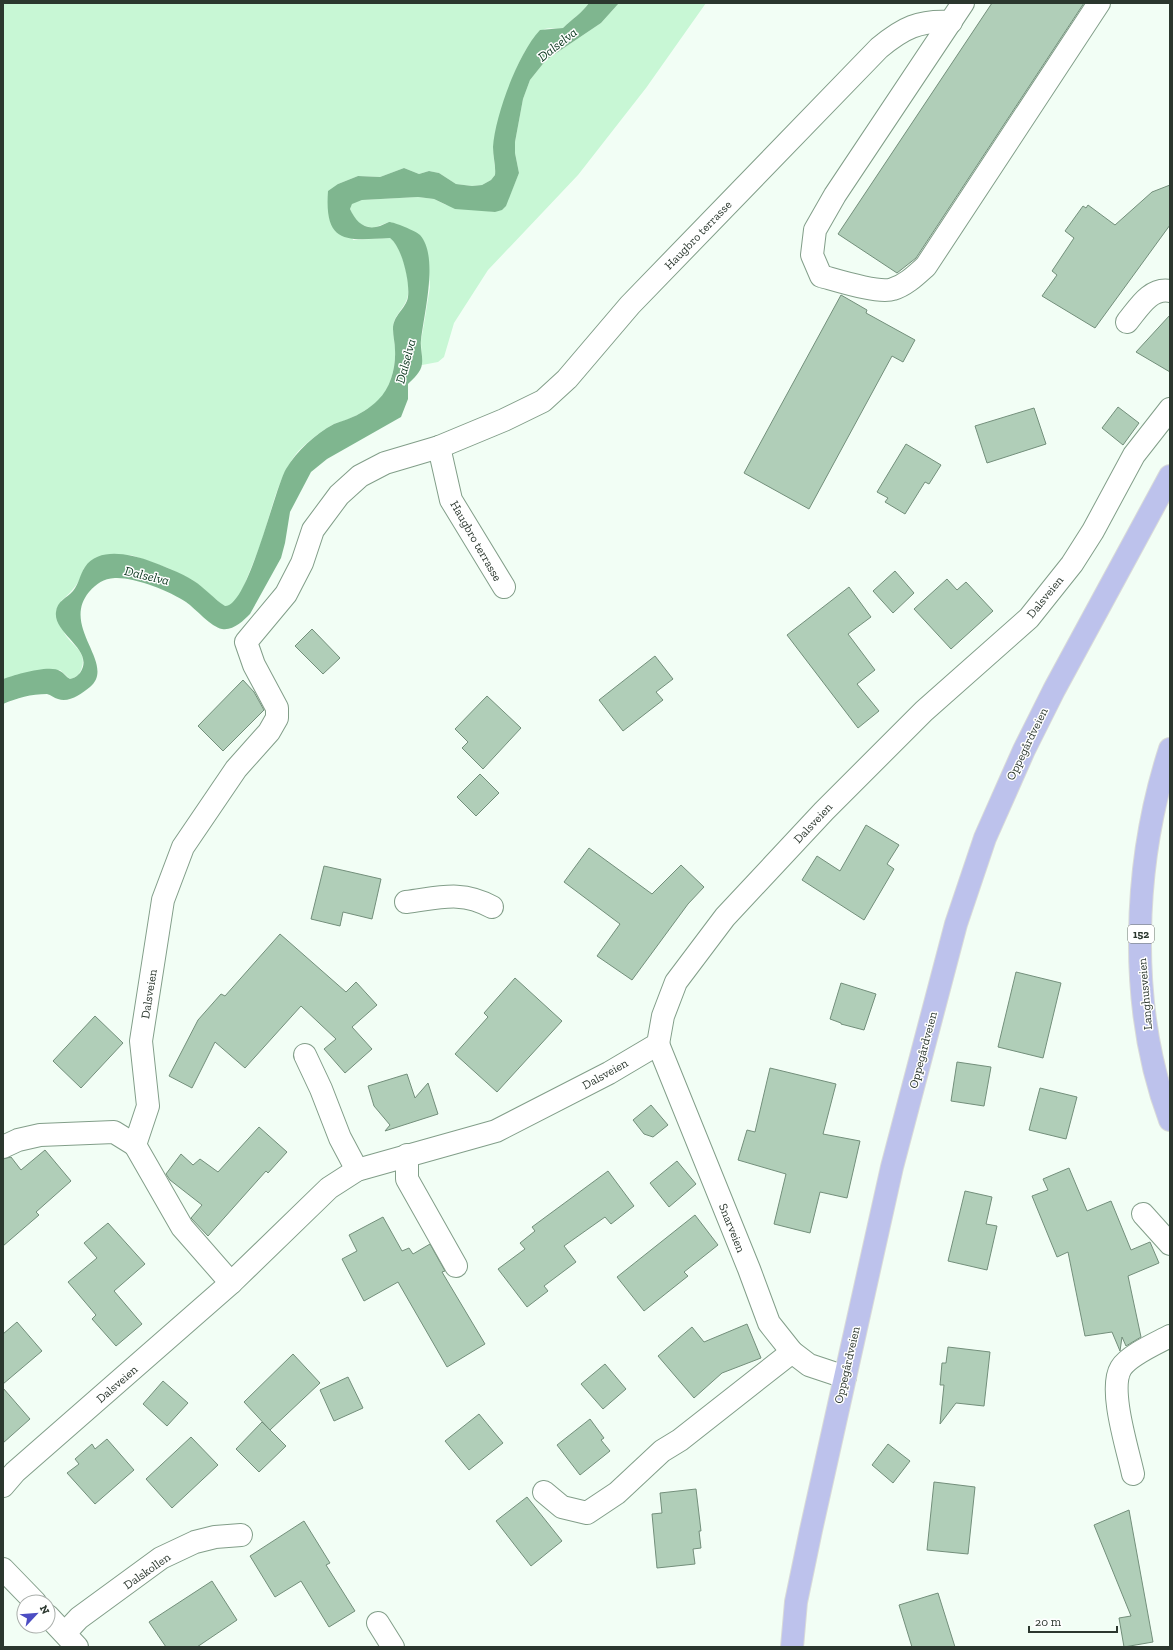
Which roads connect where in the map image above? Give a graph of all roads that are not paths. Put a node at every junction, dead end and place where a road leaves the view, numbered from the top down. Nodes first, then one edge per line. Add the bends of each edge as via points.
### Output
1 (963, 3) edge
2 (1099, 3) edge
3 (951, 22) junction
4 (1170, 291) edge
5 (1127, 322) dead end
6 (1170, 409) edge
7 (439, 447) junction
8 (1168, 485) edge
9 (504, 587) dead end
10 (277, 708) joint
11 (1170, 749) edge
12 (406, 902) dead end
13 (492, 907) dead end
14 (658, 1044) junction
15 (305, 1055) dead end
16 (1170, 1120) edge
17 (135, 1146) junction
18 (3, 1147) edge
19 (408, 1155) junction
20 (357, 1170) junction
21 (1143, 1214) dead end
22 (1170, 1244) edge
23 (456, 1266) dead end
24 (232, 1283) junction
25 (1170, 1336) edge
26 (792, 1352) junction
27 (845, 1376) junction
28 (1133, 1474) dead end
29 (3, 1486) edge
30 (544, 1492) dead end
31 (241, 1535) dead end
32 (3, 1569) edge
33 (27, 1594) edge
34 (378, 1623) dead end
35 (56, 1624) edge
36 (71, 1640) edge
37 (393, 1647) edge
38 (792, 1647) edge

1 - 3 street
2 - 3 street via 926,266 910,281 892,290 864,287 821,276 812,255 815,230 835,195
3 - 7 street, Haugbro terrasse via 932,21 907,27 879,48 630,305 567,379 543,401
4 - 5 street via 1154,292
6 - 14 street, Dalsveien via 1134,455 1072,564 1029,618 919,717 824,811 725,917 676,982 663,1016
7 - 9 street, Haugbro terrasse via 452,500
7 - 10 street, Haugbro terrasse via 385,463 360,476 339,495 314,530 295,579 286,594 246,642 254,665
8 - 27 main road, Oppegårdveien via 1054,690 985,838 956,924 892,1167
10 - 17 street, Dalsveien via 277,718 269,732 236,769 183,847 163,900 141,1041 148,1106
11 - 16 main road, Langhusveien / 152 via 1151,821 1141,912 1146,1020 1152,1060
12 - 13 street via 466,896
14 - 19 street, Dalsveien via 609,1073 496,1131
14 - 26 street, Snarveien via 769,1323
15 - 20 street via 349,1158
17 - 18 street via 114,1132 40,1135 18,1140
17 - 24 street via 182,1227
19 - 20 street, Dalsveien
19 - 23 street via 407,1179
20 - 24 street, Dalsveien via 329,1188
21 - 22 street
24 - 29 street, Dalsveien via 15,1472
25 - 28 street via 1132,1358 1121,1368 1116,1386
26 - 27 street, Snarveien via 809,1364
26 - 30 street via 680,1440 662,1451 617,1493 587,1513 562,1507
27 - 38 main road, Oppegårdveien via 797,1595
31 - 36 street, Dalskollen via 208,1539 161,1558 79,1618
32 - 33 street
34 - 37 street
35 - 36 street, Dalskollen

